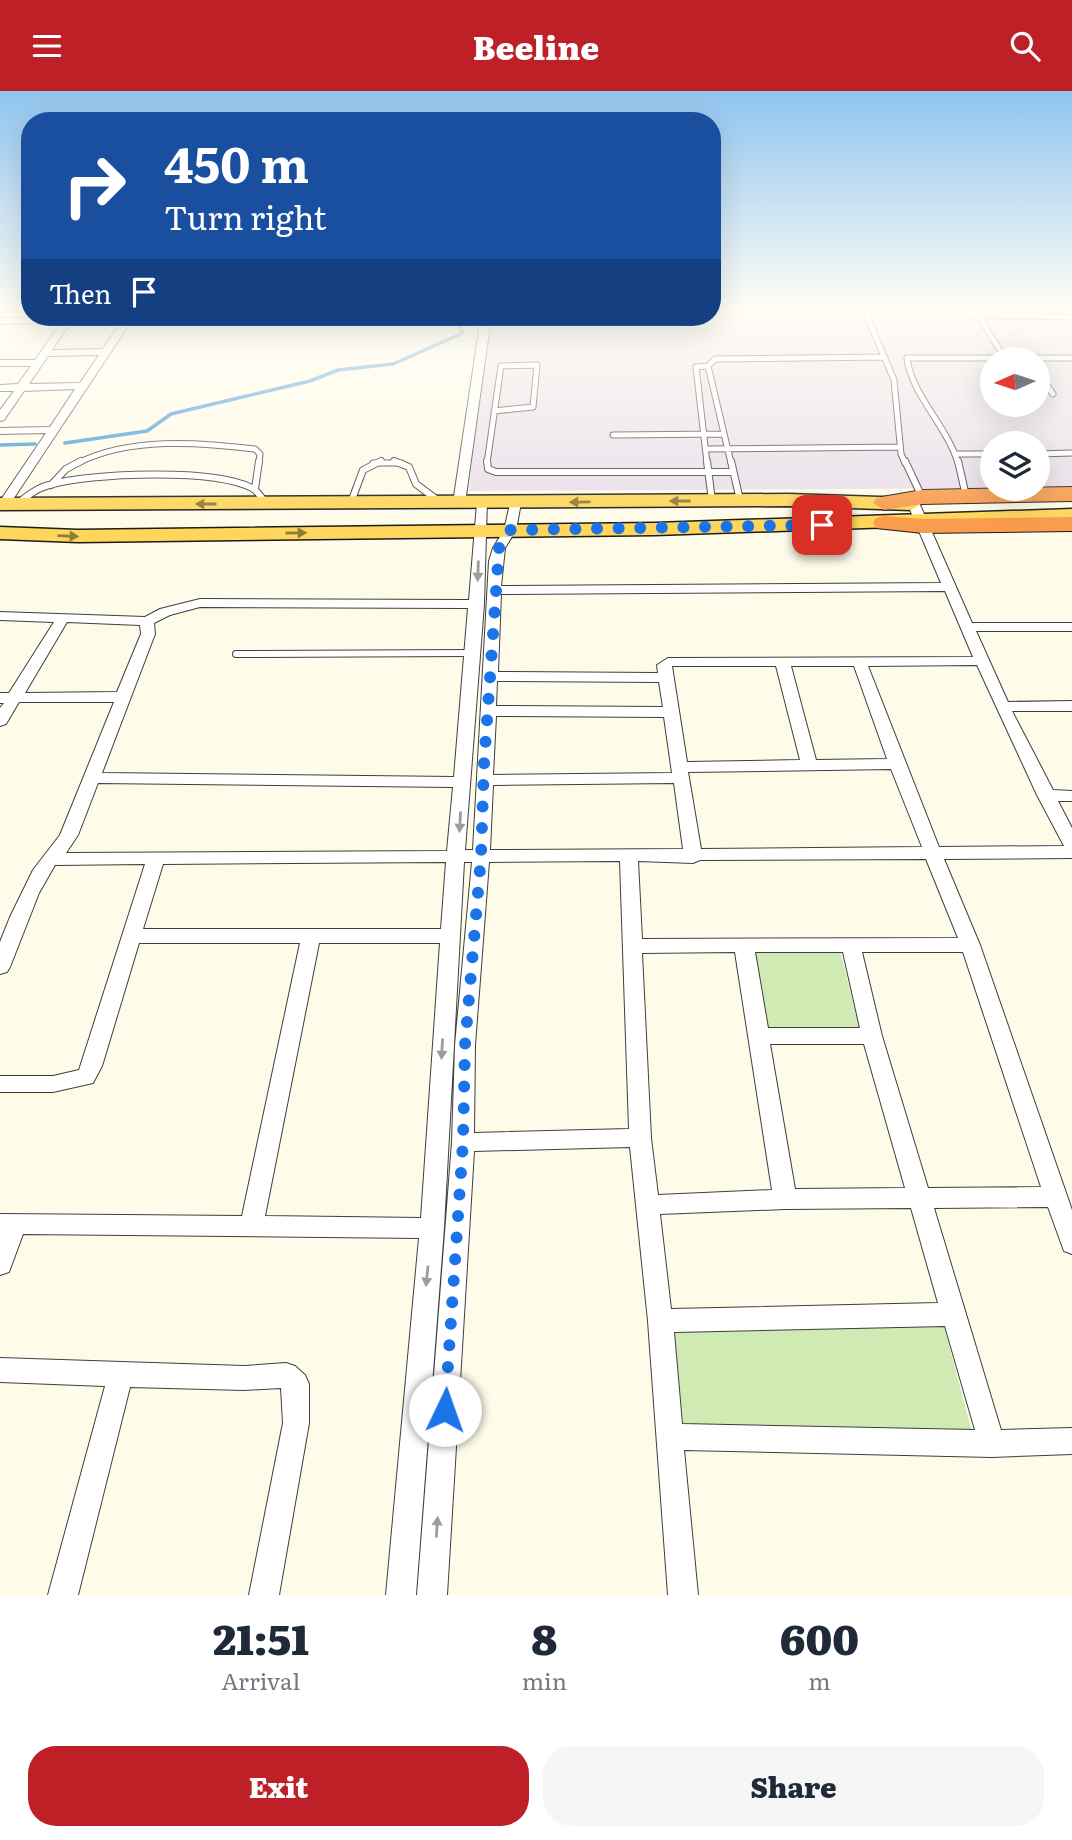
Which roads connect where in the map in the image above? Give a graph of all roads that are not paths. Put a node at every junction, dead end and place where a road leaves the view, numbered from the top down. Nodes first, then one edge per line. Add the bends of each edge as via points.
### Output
1 (27, 379) edge
2 (87, 379) edge
3 (474, 379) edge
4 (499, 379) edge
5 (536, 379) edge
6 (697, 379) edge
7 (711, 379) edge
8 (892, 379) edge
9 (915, 379) edge
10 (83, 386) junction
11 (21, 387) junction
12 (0, 388) edge
13 (1050, 390) edge
14 (1053, 394) dead end
15 (494, 411) junction
16 (0, 418) edge
17 (54, 430) junction
18 (0, 431) edge
19 (704, 434) junction
20 (724, 434) junction
21 (613, 435) dead end
22 (900, 447) junction
23 (727, 448) junction
24 (706, 449) junction
25 (1072, 453) edge
26 (956, 454) junction
27 (980, 454) edge
28 (1050, 454) edge
29 (709, 472) junction
30 (733, 472) junction
31 (51, 485) junction
32 (1072, 494) edge
33 (966, 496) junction
34 (260, 497) junction
35 (740, 500) junction
36 (712, 501) junction
37 (450, 502) junction
38 (483, 503) junction
39 (515, 503) junction
40 (1072, 503) edge
41 (7, 504) edge
42 (350, 505) junction
43 (918, 509) junction
44 (884, 513) junction
45 (1072, 515) edge
46 (1072, 524) edge
47 (479, 530) junction
48 (510, 530) junction
49 (0, 533) edge
50 (951, 587) junction
51 (496, 590) junction
52 (477, 604) junction
53 (0, 616) edge
54 (63, 618) junction
55 (147, 621) junction
56 (969, 627) junction
57 (1072, 627) edge
58 (472, 653) junction
59 (236, 654) dead end
60 (782, 660) junction
61 (859, 660) junction
62 (984, 661) junction
63 (490, 676) junction
64 (667, 678) junction
65 (122, 697) junction
66 (6, 698) edge
67 (1072, 706) edge
68 (1002, 707) junction
69 (488, 711) junction
70 (673, 712) junction
71 (0, 721) edge
72 (897, 764) junction
73 (809, 765) junction
74 (680, 772) junction
75 (90, 778) junction
76 (472, 781) junction
77 (1045, 795) junction
78 (1072, 796) edge
79 (1072, 845) edge
80 (1072, 852) edge
81 (932, 855) junction
82 (458, 857) junction
83 (481, 857) junction
84 (629, 857) junction
85 (693, 857) junction
86 (156, 858) junction
87 (51, 859) junction
88 (311, 934) junction
89 (133, 936) junction
90 (450, 936) junction
91 (970, 945) junction
92 (634, 946) junction
93 (744, 946) junction
94 (851, 946) junction
95 (0, 967) edge
96 (872, 1036) junction
97 (758, 1037) junction
98 (0, 1084) edge
99 (640, 1139) junction
100 (463, 1142) junction
101 (1055, 1197) junction
102 (922, 1198) junction
103 (785, 1199) junction
104 (648, 1205) junction
105 (7, 1224) edge
106 (252, 1225) junction
107 (432, 1228) junction
108 (1072, 1244) edge
109 (0, 1264) edge
110 (956, 1314) junction
111 (660, 1321) junction
112 (0, 1370) edge
113 (121, 1373) junction
114 (670, 1437) junction
115 (1072, 1441) edge
116 (992, 1444) junction
117 (63, 1595) edge
118 (264, 1595) edge
119 (401, 1595) edge
120 (432, 1595) edge
121 (682, 1595) edge

1 - 11 street
2 - 10 street
3 - 37 street
4 - 15 lane
5 - 15 lane via 533,407
6 - 19 lane
7 - 20 lane
8 - 22 lane
9 - 26 lane
10 - 11 street
10 - 17 street
11 - 12 street
11 - 16 street
13 - 14 lane
15 - 29 lane via 487,463 496,472
17 - 18 street
17 - 41 street
19 - 20 lane
19 - 21 lane
19 - 24 lane
20 - 23 lane
22 - 23 lane
22 - 43 lane
23 - 24 lane
23 - 30 lane
24 - 29 lane
25 - 28 lane
26 - 27 lane
26 - 33 lane
29 - 30 lane
29 - 36 lane
30 - 35 lane
31 - 34 lane via 123,478 225,480
31 - 34 lane via 82,461 110,451 198,444 255,449 260,454
31 - 41 lane
32 - 33 highway
33 - 43 highway
34 -> 41 main road
34 - 42 main road
35 - 36 main road
35 - 44 main road
36 -> 39 main road
37 - 38 main road
37 - 42 main road
37 - 42 lane via 416,484 409,467 386,461 360,469
38 - 39 main road
38 - 47 street
39 - 48 street
40 - 43 main road
43 - 44 highway
43 - 44 highway
43 - 45 main road
43 - 46 highway
43 - 50 street
44 - 48 main road
47 - 48 main road
49 -> 47 main road
47 -> 52 street
48 - 51 street via 499,548
50 - 51 street
50 - 56 street
51 - 63 street
52 - 55 street via 200,603
52 - 58 street
53 - 54 street
54 - 55 street
54 - 66 street
55 - 65 street via 148,634
56 - 57 street
56 - 62 street
58 - 59 lane
58 - 76 street
60 - 61 street
60 - 64 street via 668,662 664,665
60 - 73 street
61 - 62 street
61 - 72 street
62 - 68 street
63 - 64 street
63 - 69 street
64 - 70 street
65 - 66 street
65 - 75 street
66 - 71 street
67 - 68 street
68 - 77 street
69 - 70 street
69 - 76 street
70 - 74 street
72 - 73 street
72 - 81 street
73 - 74 street
74 - 76 street
74 - 85 street
75 - 76 street
75 - 87 street via 64,846
76 -> 82 street
76 - 83 street
77 - 78 street
77 - 79 street
80 - 81 street
81 - 85 street
81 - 91 street
82 - 83 street
82 - 86 street
82 - 90 street
83 - 84 street
83 - 100 street via 465,1045
84 - 85 street
84 - 92 street
86 - 87 street
86 - 89 street
87 - 95 street via 35,882
88 - 89 street
88 - 90 street
88 - 106 street
89 - 98 street via 86,1077 52,1084
90 -> 107 street
91 - 94 street
91 - 101 street
92 - 93 street
92 - 99 street
93 - 94 street
93 - 97 street
94 - 96 street
96 - 97 street
96 - 102 street
97 - 103 street
99 - 100 street
99 - 104 street
120 -> 100 street
101 - 102 street
101 - 108 street
102 - 103 street
102 - 110 street
103 - 104 street
104 - 111 street
105 - 106 street
105 - 109 street
106 - 107 street
107 -> 119 street
110 - 111 street
110 - 116 street
111 - 114 street
112 - 113 street
113 - 117 street
113 - 118 street via 244,1378 286,1375 296,1384 295,1435
114 - 116 street
114 - 121 street
115 - 116 street

